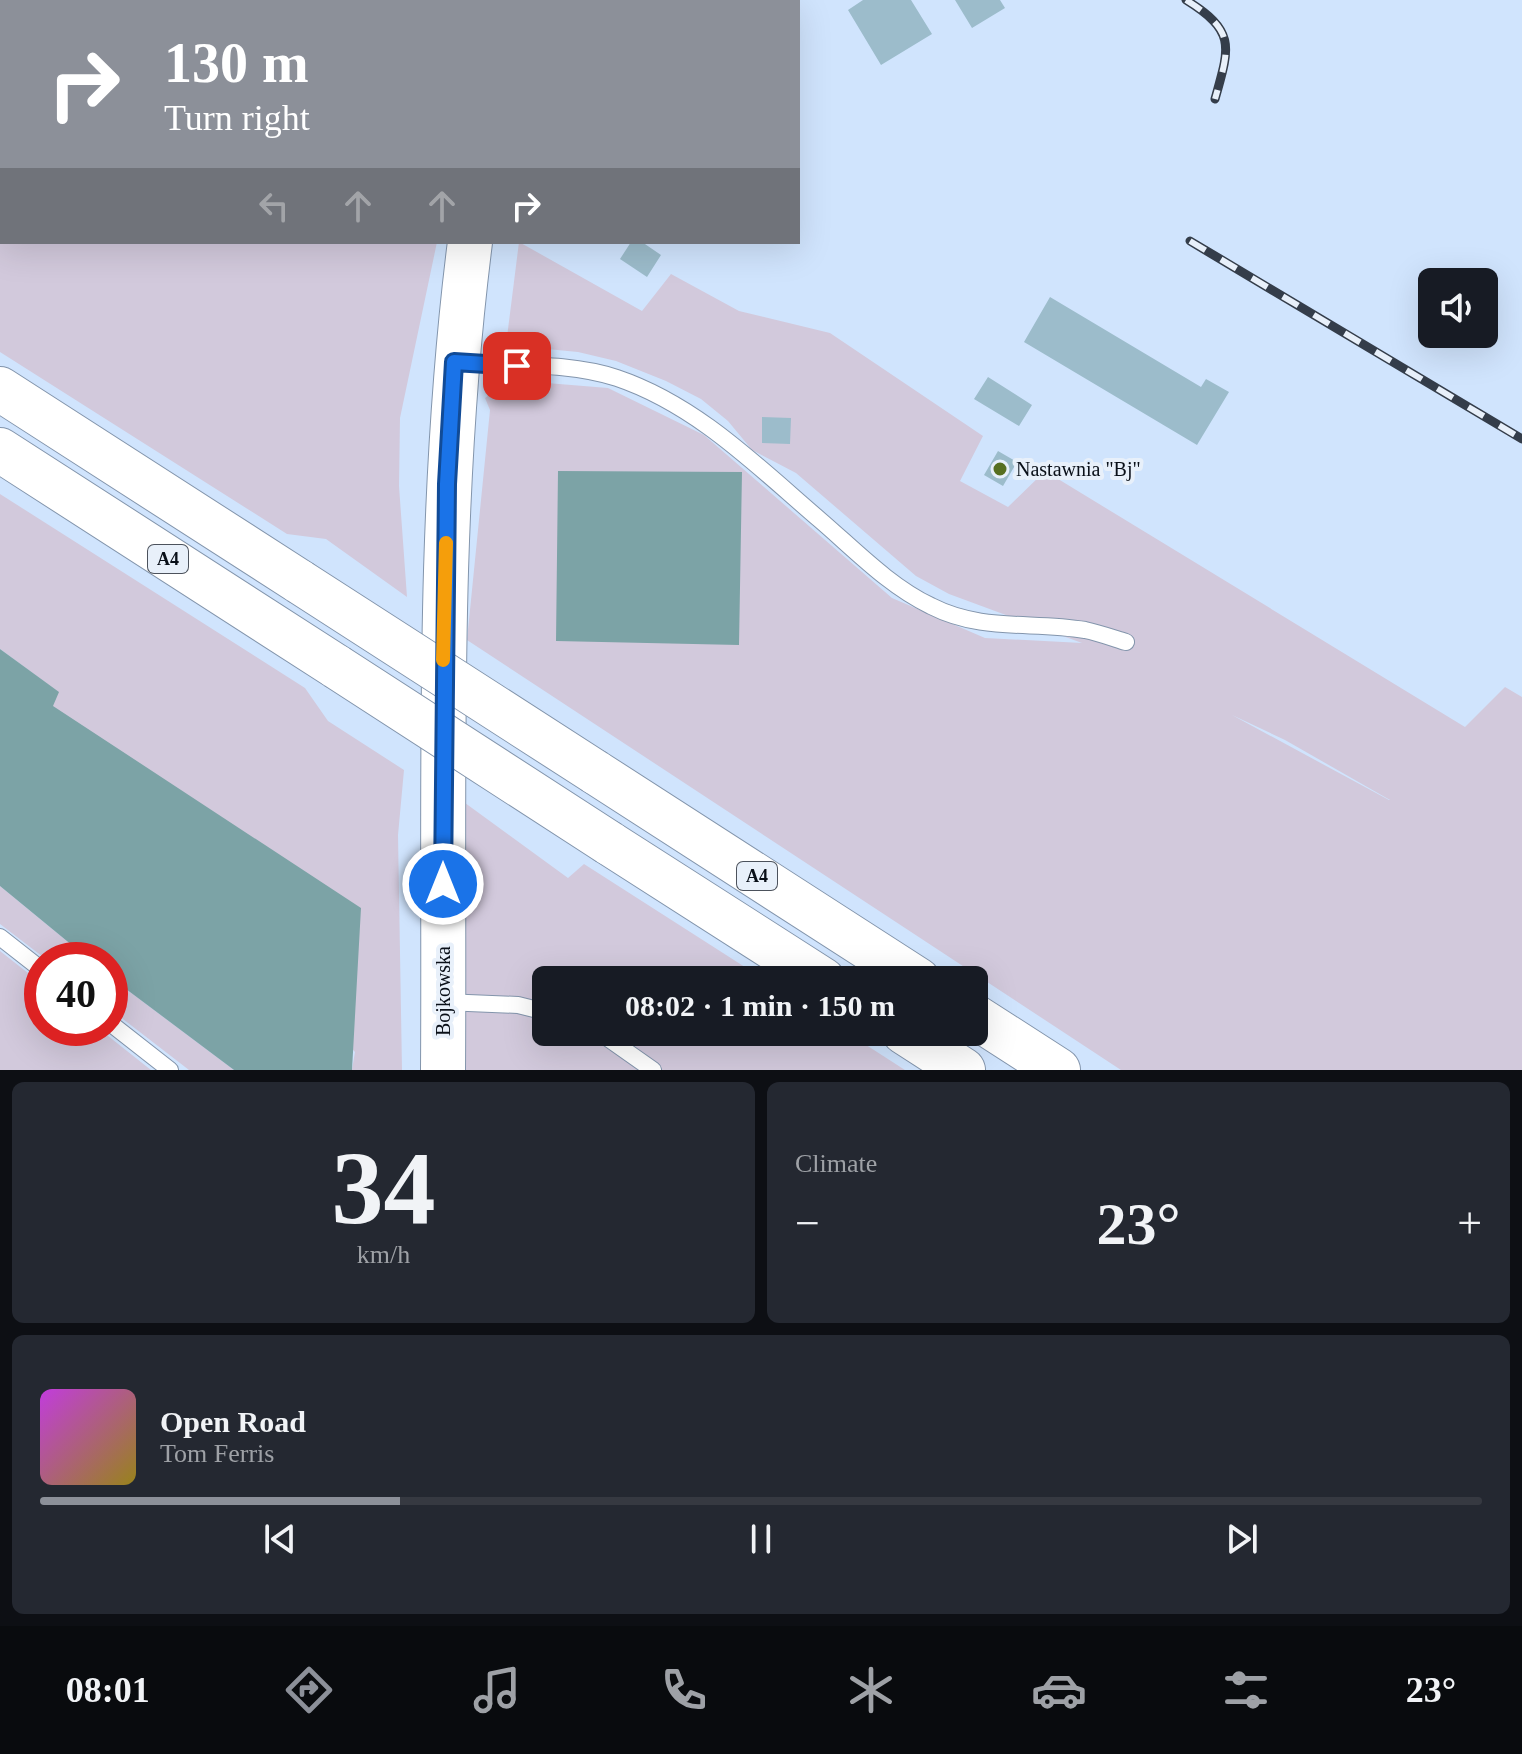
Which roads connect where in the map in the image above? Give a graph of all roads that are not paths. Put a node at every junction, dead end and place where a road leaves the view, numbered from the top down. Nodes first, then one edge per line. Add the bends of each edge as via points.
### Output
1 (470, 244) edge
2 (454, 362) junction
3 (0, 389) edge
4 (0, 450) edge
5 (1126, 642) dead end
6 (0, 937) edge
7 (24, 956) edge
8 (801, 966) edge
9 (896, 966) edge
10 (443, 1001) junction
11 (532, 1008) edge
12 (988, 1025) edge
13 (128, 1037) edge
14 (619, 1046) edge
15 (926, 1046) edge
16 (170, 1070) edge
17 (443, 1070) edge
18 (653, 1070) edge
19 (963, 1070) edge
20 (1058, 1070) edge

1 - 2 main road, Bojkowska
2 - 5 lane via 615,377 669,400 714,430 893,582 928,605 961,620 1085,630
2 - 10 main road, Bojkowska via 443,691
3 - 9 main road, A4, bridge
4 - 8 main road, A4, bridge
6 - 7 lane
10 - 11 lane
10 - 17 main road, Bojkowska
12 - 20 main road
13 - 16 lane
14 - 18 lane
15 - 19 main road

